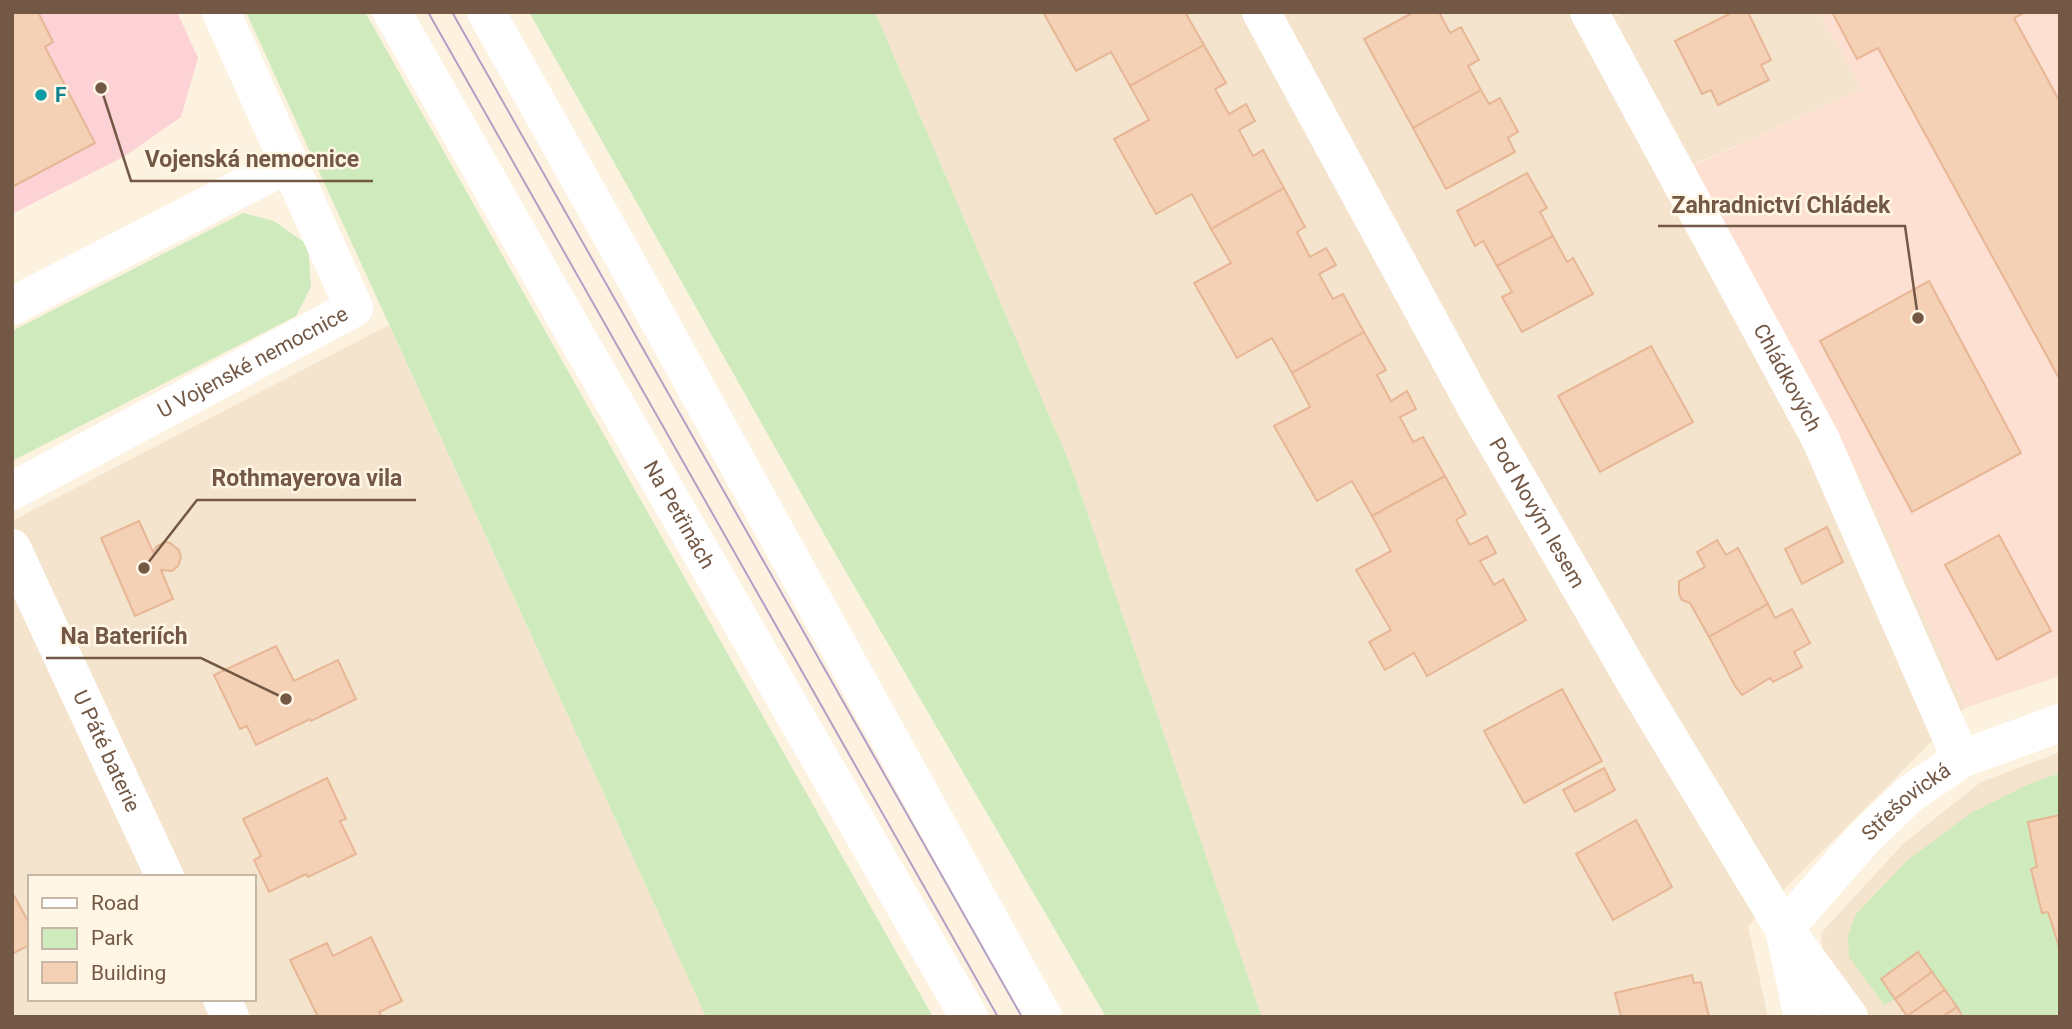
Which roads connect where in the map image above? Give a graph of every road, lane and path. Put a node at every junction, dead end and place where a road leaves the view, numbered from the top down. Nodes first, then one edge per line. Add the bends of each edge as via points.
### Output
1 (221, 12) edge
2 (392, 12) edge
3 (486, 12) edge
4 (1261, 12) edge
5 (1589, 12) edge
6 (290, 163) junction
7 (12, 306) edge
8 (12, 491) edge
9 (12, 548) edge
10 (2060, 723) edge
11 (1961, 759) junction
12 (164, 875) edge
13 (1784, 929) junction
14 (223, 1001) edge
15 (230, 1017) edge
16 (969, 1017) edge
17 (1043, 1017) edge
18 (1803, 1017) edge
19 (1849, 1017) edge

1 - 6 street, U Vojenské nemocnice
2 - 16 street, Na Petřinách
3 - 17 street
4 - 13 street, Pod Novým lesem via 1484,421
5 - 11 street, Chládkových via 1820,438
6 - 7 street
6 - 8 street, U Vojenské nemocnice via 354,309
9 - 12 street, U Páté baterie
10 - 11 street, Střešovická
11 - 13 street, Střešovická via 1910,794 1865,837
13 - 18 street, Pod Novým lesem
13 - 19 street
14 - 15 street

